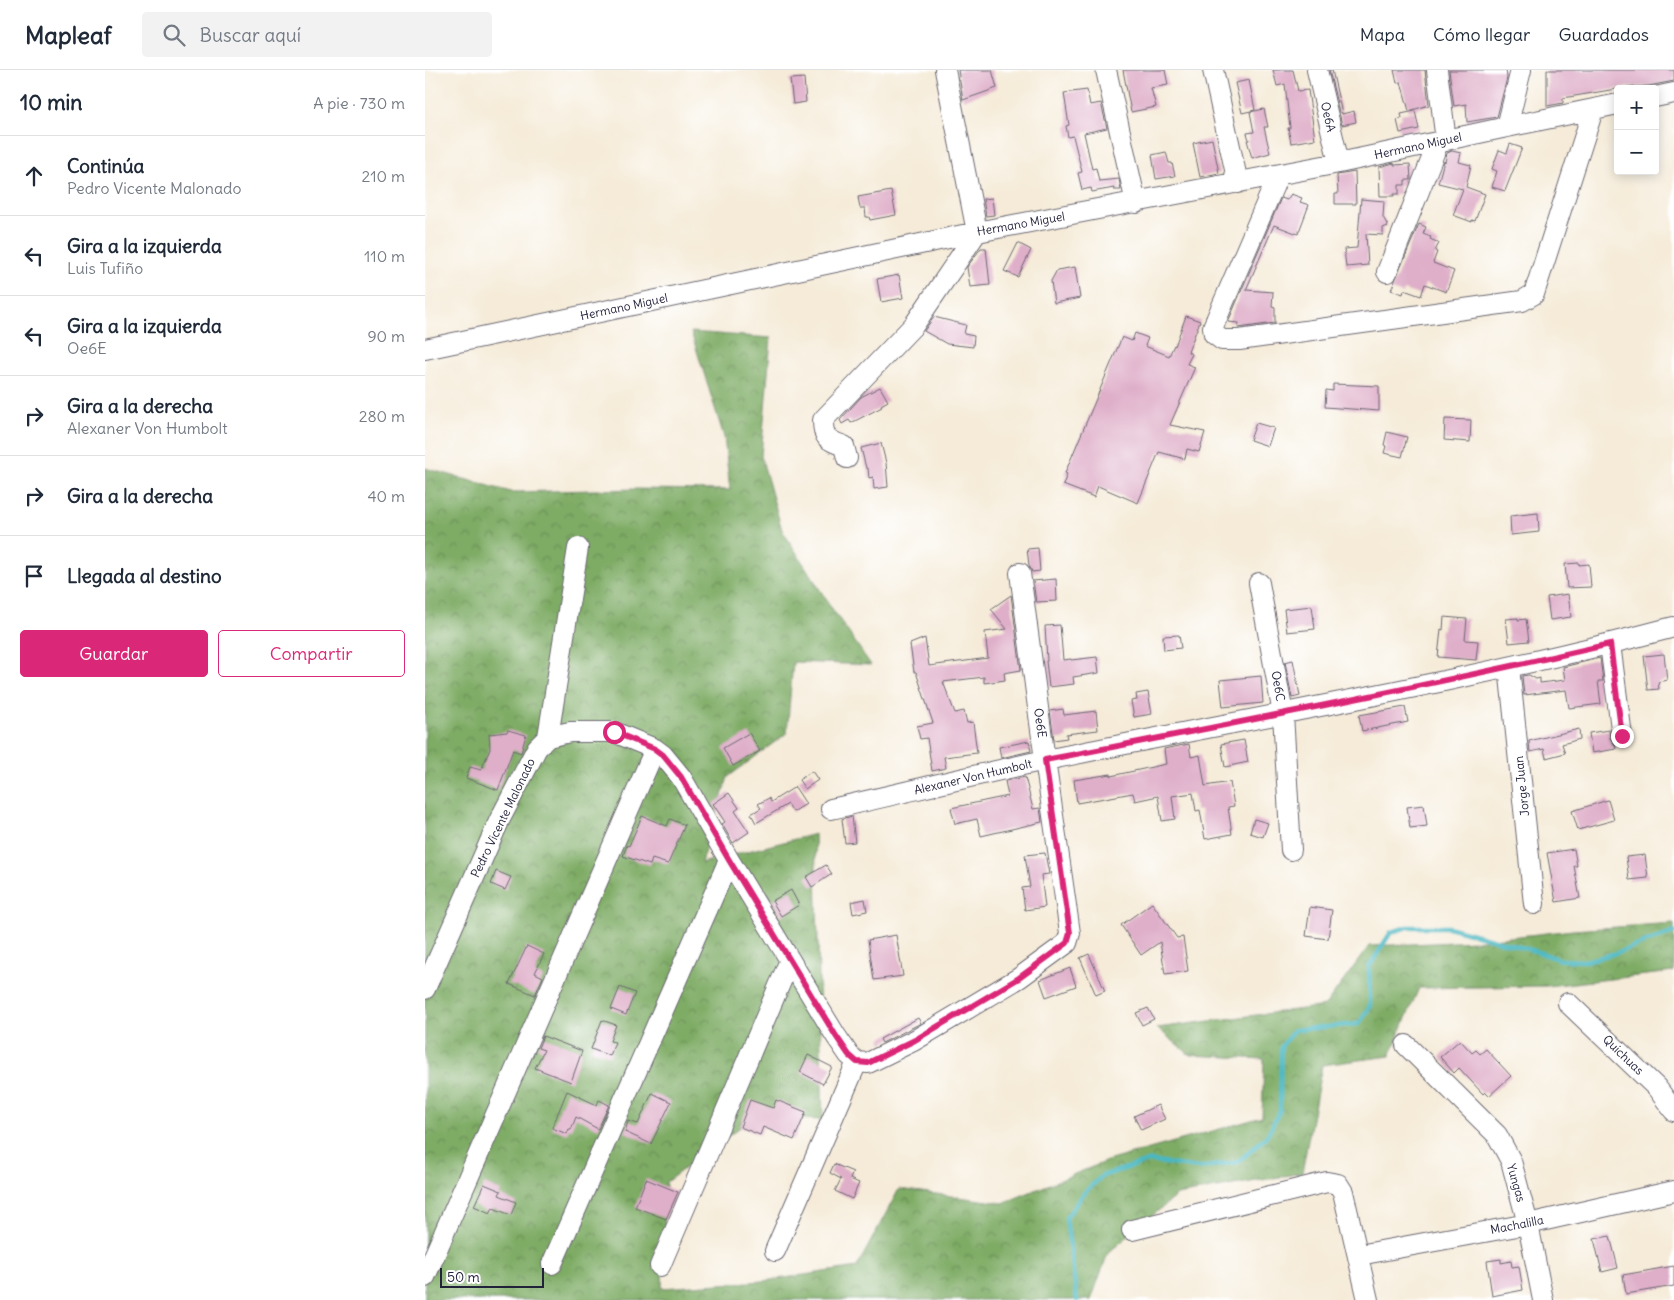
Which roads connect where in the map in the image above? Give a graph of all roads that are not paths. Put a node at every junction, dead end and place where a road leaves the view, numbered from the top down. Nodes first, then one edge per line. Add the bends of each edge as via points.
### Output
1 (945, 70) edge
2 (1106, 70) edge
3 (1213, 70) edge
4 (1317, 70) edge
5 (1437, 70) edge
6 (1521, 70) edge
7 (1674, 93) edge
8 (1659, 95) edge
9 (1614, 105) edge
10 (1593, 110) junction
11 (1507, 127) junction
12 (1442, 142) junction
13 (1339, 164) junction
14 (1277, 176) junction
15 (1237, 183) junction
16 (1136, 203) junction
17 (977, 232) junction
18 (1387, 272) dead end
19 (425, 349) edge
20 (847, 458) dead end
21 (578, 548) dead end
22 (1020, 573) dead end
23 (1259, 583) dead end
24 (1674, 627) edge
25 (1610, 644) junction
26 (1509, 667) junction
27 (1283, 714) junction
28 (1622, 736) dead end
29 (548, 737) junction
30 (655, 749) junction
31 (1045, 760) junction
32 (831, 809) dead end
33 (1291, 850) dead end
34 (729, 860) junction
35 (1534, 904) dead end
36 (790, 960) junction
37 (425, 989) edge
38 (1568, 1003) dead end
39 (1406, 1045) dead end
40 (857, 1062) junction
41 (1674, 1111) edge
42 (1674, 1191) edge
43 (1528, 1224) junction
44 (1132, 1230) dead end
45 (775, 1251) dead end
46 (1359, 1255) junction
47 (552, 1264) dead end
48 (660, 1266) dead end
49 (425, 1277) edge
50 (1368, 1300) edge
51 (1543, 1300) edge

1 - 17 street
2 - 16 street
3 - 15 street
4 - 13 street, Oe6A
5 - 12 street
6 - 11 street
7 - 8 street
9 - 10 street, Hermano Miguel
10 - 11 street, Hermano Miguel
10 - 14 street via 1534,294 1528,298 1221,340 1214,334 1213,327
11 - 12 street, Hermano Miguel
12 - 13 street, Hermano Miguel
12 - 18 street
13 - 14 street, Hermano Miguel
14 - 15 street, Hermano Miguel
15 - 16 street, Hermano Miguel
16 - 17 street, Hermano Miguel
17 - 19 street, Hermano Miguel
17 - 20 street via 914,325 823,420 823,432 829,440 844,446
21 - 29 street
22 - 31 street, Oe6E
23 - 27 street, Oe6C
24 - 25 street, Alexaner Von Humbolt
25 - 26 street, Alexaner Von Humbolt
25 - 28 street
26 - 27 street, Alexaner Von Humbolt
26 - 35 street, Jorge Juan
27 - 31 street, Alexaner Von Humbolt
27 - 33 street, Oe6C
29 - 30 street via 570,732 614,732
29 - 37 street, Pedro Vicente Malonado via 537,748 499,821
30 - 34 street via 681,777
30 - 49 street
31 - 32 street, Alexaner Von Humbolt
31 - 40 street, Oe6E via 1070,933 1067,943 1019,978 915,1040 868,1063
34 - 36 street
34 - 47 street
36 - 40 street via 836,1036
36 - 48 street
38 - 41 street, Quichuas via 1657,1088
39 - 43 street, Yungas via 1497,1135 1511,1161
40 - 45 street
42 - 43 street, Machalilla
43 - 46 street, Machalilla
43 - 51 street, Yungas
44 - 46 street via 1327,1182 1338,1184 1343,1192
46 - 50 street

